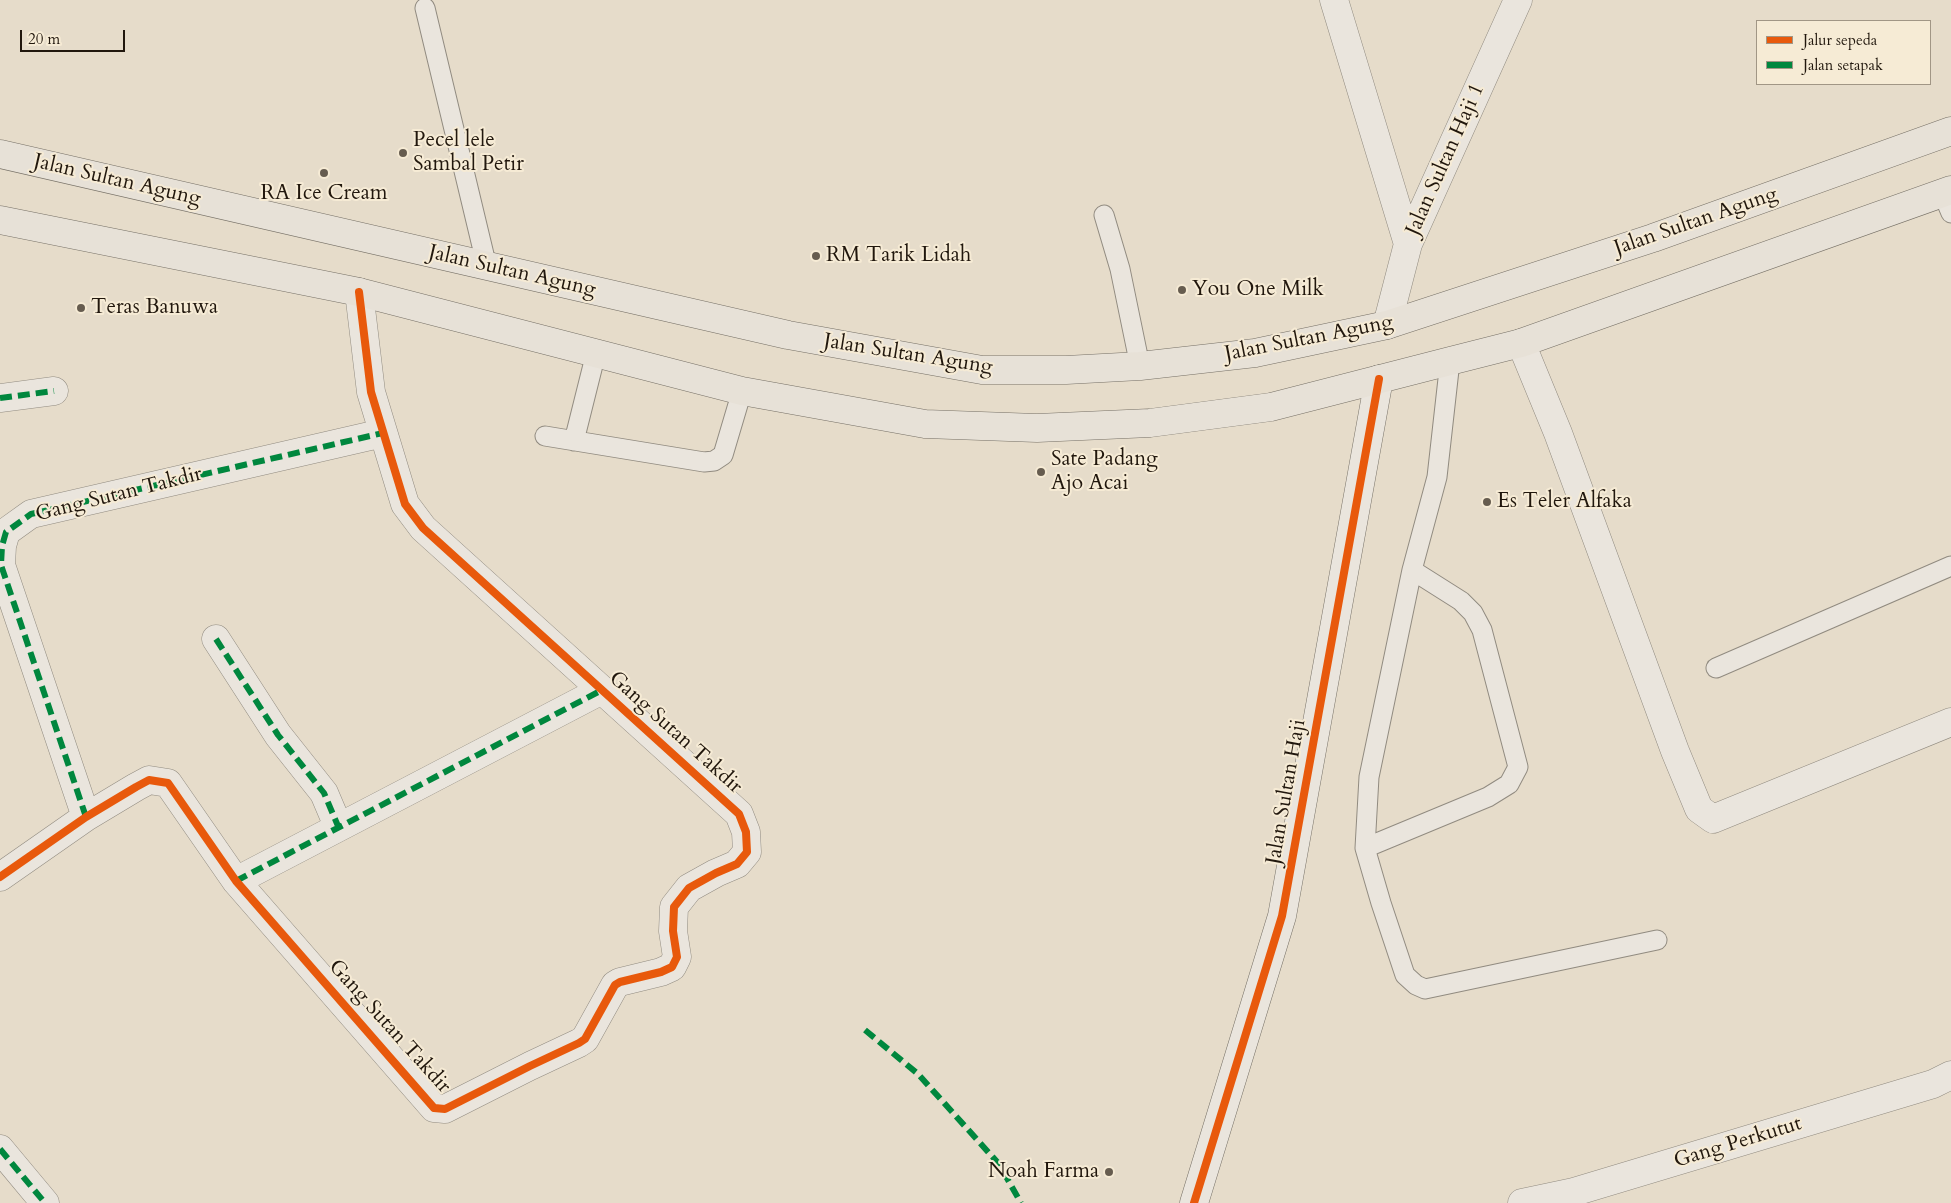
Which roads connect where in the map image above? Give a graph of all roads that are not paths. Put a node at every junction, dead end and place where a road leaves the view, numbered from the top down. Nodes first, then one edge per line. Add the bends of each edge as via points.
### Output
1 (1334, 0) edge
2 (1518, 0) edge
3 (424, 8) dead end
4 (1951, 131) edge
5 (0, 154) edge
6 (1948, 199) edge
7 (1104, 215) dead end
8 (0, 220) edge
9 (1408, 244) junction
10 (487, 267) junction
11 (359, 292) junction
12 (1387, 325) junction
13 (1521, 343) junction
14 (596, 353) junction
15 (1450, 361) junction
16 (1140, 366) junction
17 (1379, 379) junction
18 (54, 391) dead end
19 (742, 391) junction
20 (0, 398) edge
21 (383, 433) junction
22 (545, 436) dead end
23 (574, 441) junction
24 (1951, 566) edge
25 (1412, 570) junction
26 (216, 639) dead end
27 (1716, 668) dead end
28 (602, 690) junction
29 (1951, 722) edge
30 (86, 817) junction
31 (338, 826) junction
32 (1365, 848) junction
33 (0, 877) edge
34 (236, 881) junction
35 (1657, 940) dead end
36 (1951, 1075) edge
37 (0, 1149) edge
38 (45, 1203) edge
39 (1194, 1203) edge
40 (1522, 1203) edge

1 - 9 street
2 - 9 street, Jalan Sultan Haji 1
3 - 10 lane
4 - 12 main road, Jalan Sultan Agung via 1653,238
5 - 10 main road, Jalan Sultan Agung
6 - 13 main road
7 - 16 lane via 1120,269
8 - 11 main road
9 - 12 street, Jalan Sultan Haji 1
10 - 16 main road, Jalan Sultan Agung via 788,335 982,370
11 - 14 main road
11 - 21 street, Gang Sutan Takdir via 372,392
12 - 16 main road, Jalan Sultan Agung via 1255,353
13 - 15 main road
13 - 29 street via 1699,809 1713,819
14 - 19 main road
14 - 23 lane
15 - 17 main road
15 - 25 lane via 1437,477
17 - 19 main road via 1270,407 1150,423 1037,428 925,424
17 - 39 street, Jalan Sultan Haji via 1282,916
18 - 20 street
19 - 23 lane via 723,455 714,461
21 - 28 street, Gang Sutan Takdir via 406,504 423,528
21 - 30 street, Gang Sutan Takdir via 31,514 6,532 1,565
22 - 23 lane
24 - 27 lane
25 - 32 lane via 1369,777
25 - 32 lane via 1474,613 1482,630 1518,766 1509,784 1488,797
26 - 31 street via 278,735 324,794
28 - 31 street, Gang Sutan Takdir
28 - 34 street, Gang Sutan Takdir via 738,814 746,832 747,852 737,864 689,888 674,907 677,957 672,967 615,985 585,1039 579,1043 457,1104 445,1109 434,1108
30 - 33 street, Gang Sutan Takdir
30 - 34 street, Gang Sutan Takdir via 148,780 168,783
31 - 34 street, Gang Sutan Takdir
32 - 35 lane via 1405,975 1425,989
36 - 40 street, Gang Perkutut via 1932,1084 1593,1186
37 - 38 street

